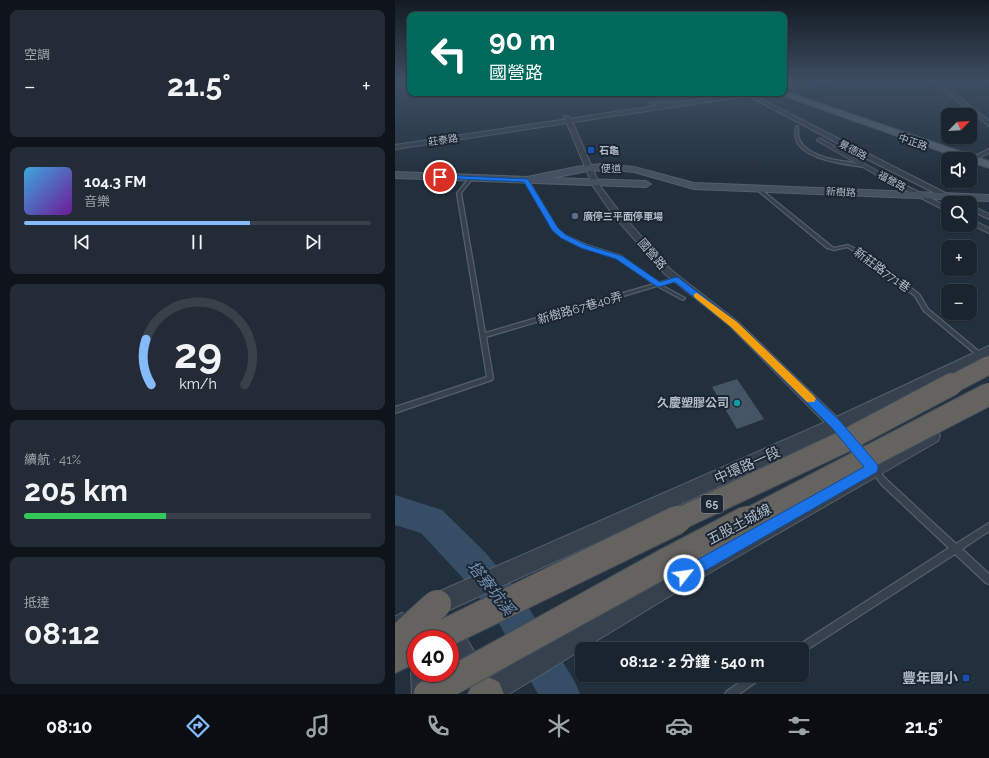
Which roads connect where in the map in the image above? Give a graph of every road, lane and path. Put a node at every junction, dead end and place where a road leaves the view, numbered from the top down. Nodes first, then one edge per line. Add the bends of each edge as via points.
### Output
1 (598, 113) edge
2 (609, 113) edge
3 (776, 113) edge
4 (783, 113) edge
5 (833, 113) edge
6 (840, 113) edge
7 (976, 113) edge
8 (567, 119) junction
9 (989, 124) edge
10 (797, 127) junction
11 (395, 141) edge
12 (395, 147) edge
13 (989, 151) edge
14 (941, 152) edge
15 (946, 152) edge
16 (977, 158) edge
17 (977, 162) edge
18 (977, 164) edge
19 (989, 165) edge
20 (865, 166) junction
21 (589, 169) junction
22 (989, 169) edge
23 (395, 175) edge
24 (471, 178) junction
25 (554, 178) junction
26 (526, 180) junction
27 (595, 182) junction
28 (646, 184) dead end
29 (694, 186) joint
30 (757, 188) junction
31 (920, 196) junction
32 (947, 196) edge
33 (941, 197) edge
34 (977, 198) edge
35 (989, 198) edge
36 (941, 206) edge
37 (977, 211) edge
38 (989, 217) edge
39 (977, 225) edge
40 (989, 231) edge
41 (676, 279) junction
42 (659, 285) junction
43 (683, 298) dead end
44 (483, 336) junction
45 (987, 358) edge
46 (989, 394) edge
47 (989, 405) edge
48 (395, 410) edge
49 (836, 425) junction
50 (873, 468) junction
51 (989, 527) edge
52 (955, 548) junction
53 (989, 580) edge
54 (437, 604) junction
55 (395, 620) edge
56 (417, 630) edge
57 (451, 630) edge
58 (395, 642) edge
59 (809, 643) edge
60 (407, 652) edge
61 (395, 658) edge
62 (422, 682) edge
63 (748, 682) edge
64 (423, 694) edge
65 (428, 694) edge
66 (487, 694) edge
67 (730, 694) edge

1 - 8 street, 莊泰路
2 - 8 street, 莊泰路
3 - 10 street, 福營路
4 - 32 street, 景德路
5 - 14 main road, 中正路
6 - 15 main road, 中正路
7 - 9 street
8 - 11 street, 莊泰路
8 - 12 street, 莊泰路
8 - 21 street, 國營路
10 - 20 street, 福營路
10 - 20 lane via 799,142 815,154
13 - 16 street
17 - 19 main road, 中正路
18 - 22 main road, 中正路
20 - 31 street, 福營路
21 - 25 main road, 便道
21 - 27 street, 國營路
21 - 29 main road, 便道 via 627,168
23 - 24 main road
24 - 26 main road
24 - 44 lane via 459,193
25 - 26 main road
25 - 27 main road
26 - 42 lane via 555,230 584,246 619,258
27 - 28 main road
27 - 41 street, 國營路 via 613,209
29 - 30 main road, 新樹路
30 - 31 main road, 新樹路
30 - 45 lane, 新莊路771巷 via 829,247 834,249 849,246 864,255 917,295 926,310
31 - 33 main road, 新樹路
31 - 36 street, 福營路
34 - 35 main road, 新樹路
37 - 38 street
39 - 40 street
41 - 42 lane, 新樹路67巷40弄
41 - 49 street, 國營路 via 734,324
42 - 43 lane
42 - 44 lane, 新樹路67巷40弄
44 - 48 lane via 490,378
45 - 49 street, 中環路一段
45 - 57 highway, 65, bridge via 841,443
46 - 65 highway, 五股土城線 / 65, bridge via 667,562
47 - 50 street
49 - 50 street, 國營路
49 - 54 street, 中環路一段
50 - 52 lane via 885,483
50 - 66 street via 670,583
51 - 52 lane
52 - 53 lane
52 - 59 lane
54 - 55 lane, bridge
54 - 58 highway, bridge
54 - 66 street, bridge
55 - 56 street via 403,618 417,626
60 - 61 highway
62 - 64 street
63 - 67 lane

